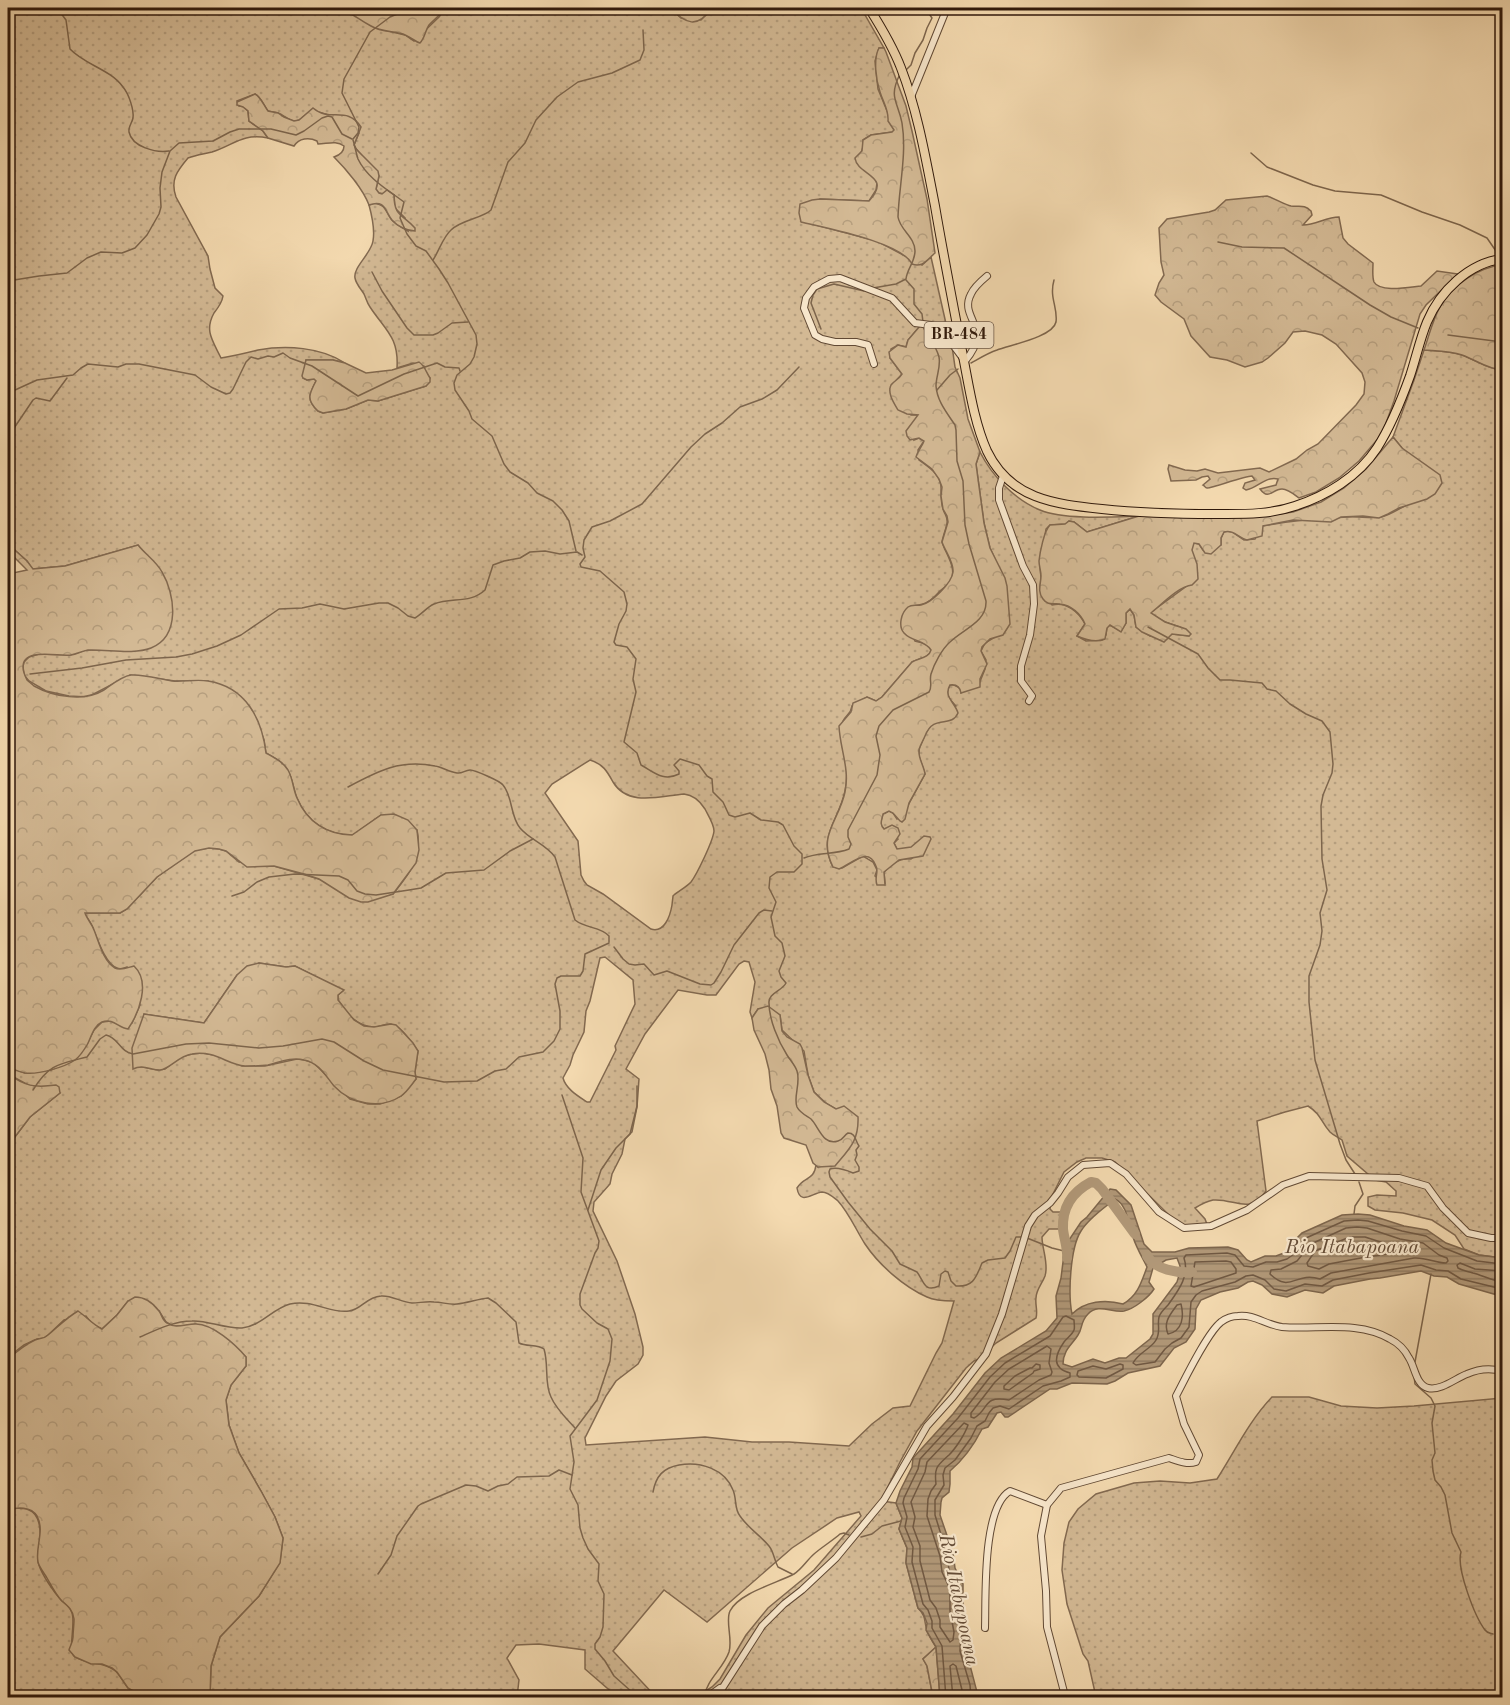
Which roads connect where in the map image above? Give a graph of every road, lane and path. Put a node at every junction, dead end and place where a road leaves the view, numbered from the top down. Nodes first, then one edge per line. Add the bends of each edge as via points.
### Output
1 (869, 8) edge
2 (947, 8) edge
3 (910, 97) junction
4 (1503, 260) edge
5 (987, 276) dead end
6 (965, 361) junction
7 (874, 364) dead end
8 (1003, 476) junction
9 (1029, 701) dead end
10 (1503, 1238) edge
11 (1503, 1371) edge
12 (1047, 1505) junction
13 (985, 1628) dead end
14 (723, 1686) junction
15 (706, 1698) edge
16 (716, 1698) edge
17 (1059, 1698) edge

1 - 3 main road, BR-484 via 898,60
2 - 3 street
3 - 6 main road, BR-484
4 - 8 main road, BR-484 via 1485,263 1469,272 1434,307 1387,431 1366,462 1326,494 1294,507 1260,514 1140,512 1048,501 1032,496
5 - 6 street via 969,296 969,314 977,334 972,353
6 - 7 street via 941,329 915,323 892,298 840,278 814,287 804,308 815,335 868,345
6 - 8 main road, BR-484 via 982,439
8 - 9 street via 999,500 1033,585 1030,635 1021,666 1021,681 1032,696
10 - 14 street via 1468,1233 1427,1186 1399,1178 1309,1176 1283,1185 1247,1210 1211,1226 1184,1228 1159,1212 1126,1174 1110,1163 1083,1165 1068,1177 1028,1226 986,1354 927,1426 884,1500 836,1558 762,1626
11 - 12 street via 1483,1369 1430,1388 1420,1382 1403,1348 1365,1329 1279,1327 1251,1316 1229,1318 1211,1334 1176,1396 1199,1455 1196,1462 1169,1458 1061,1488
12 - 13 street via 1010,1491 998,1504 988,1539
12 - 17 street via 1041,1536 1047,1627 1064,1692
14 - 15 street
14 - 16 street

